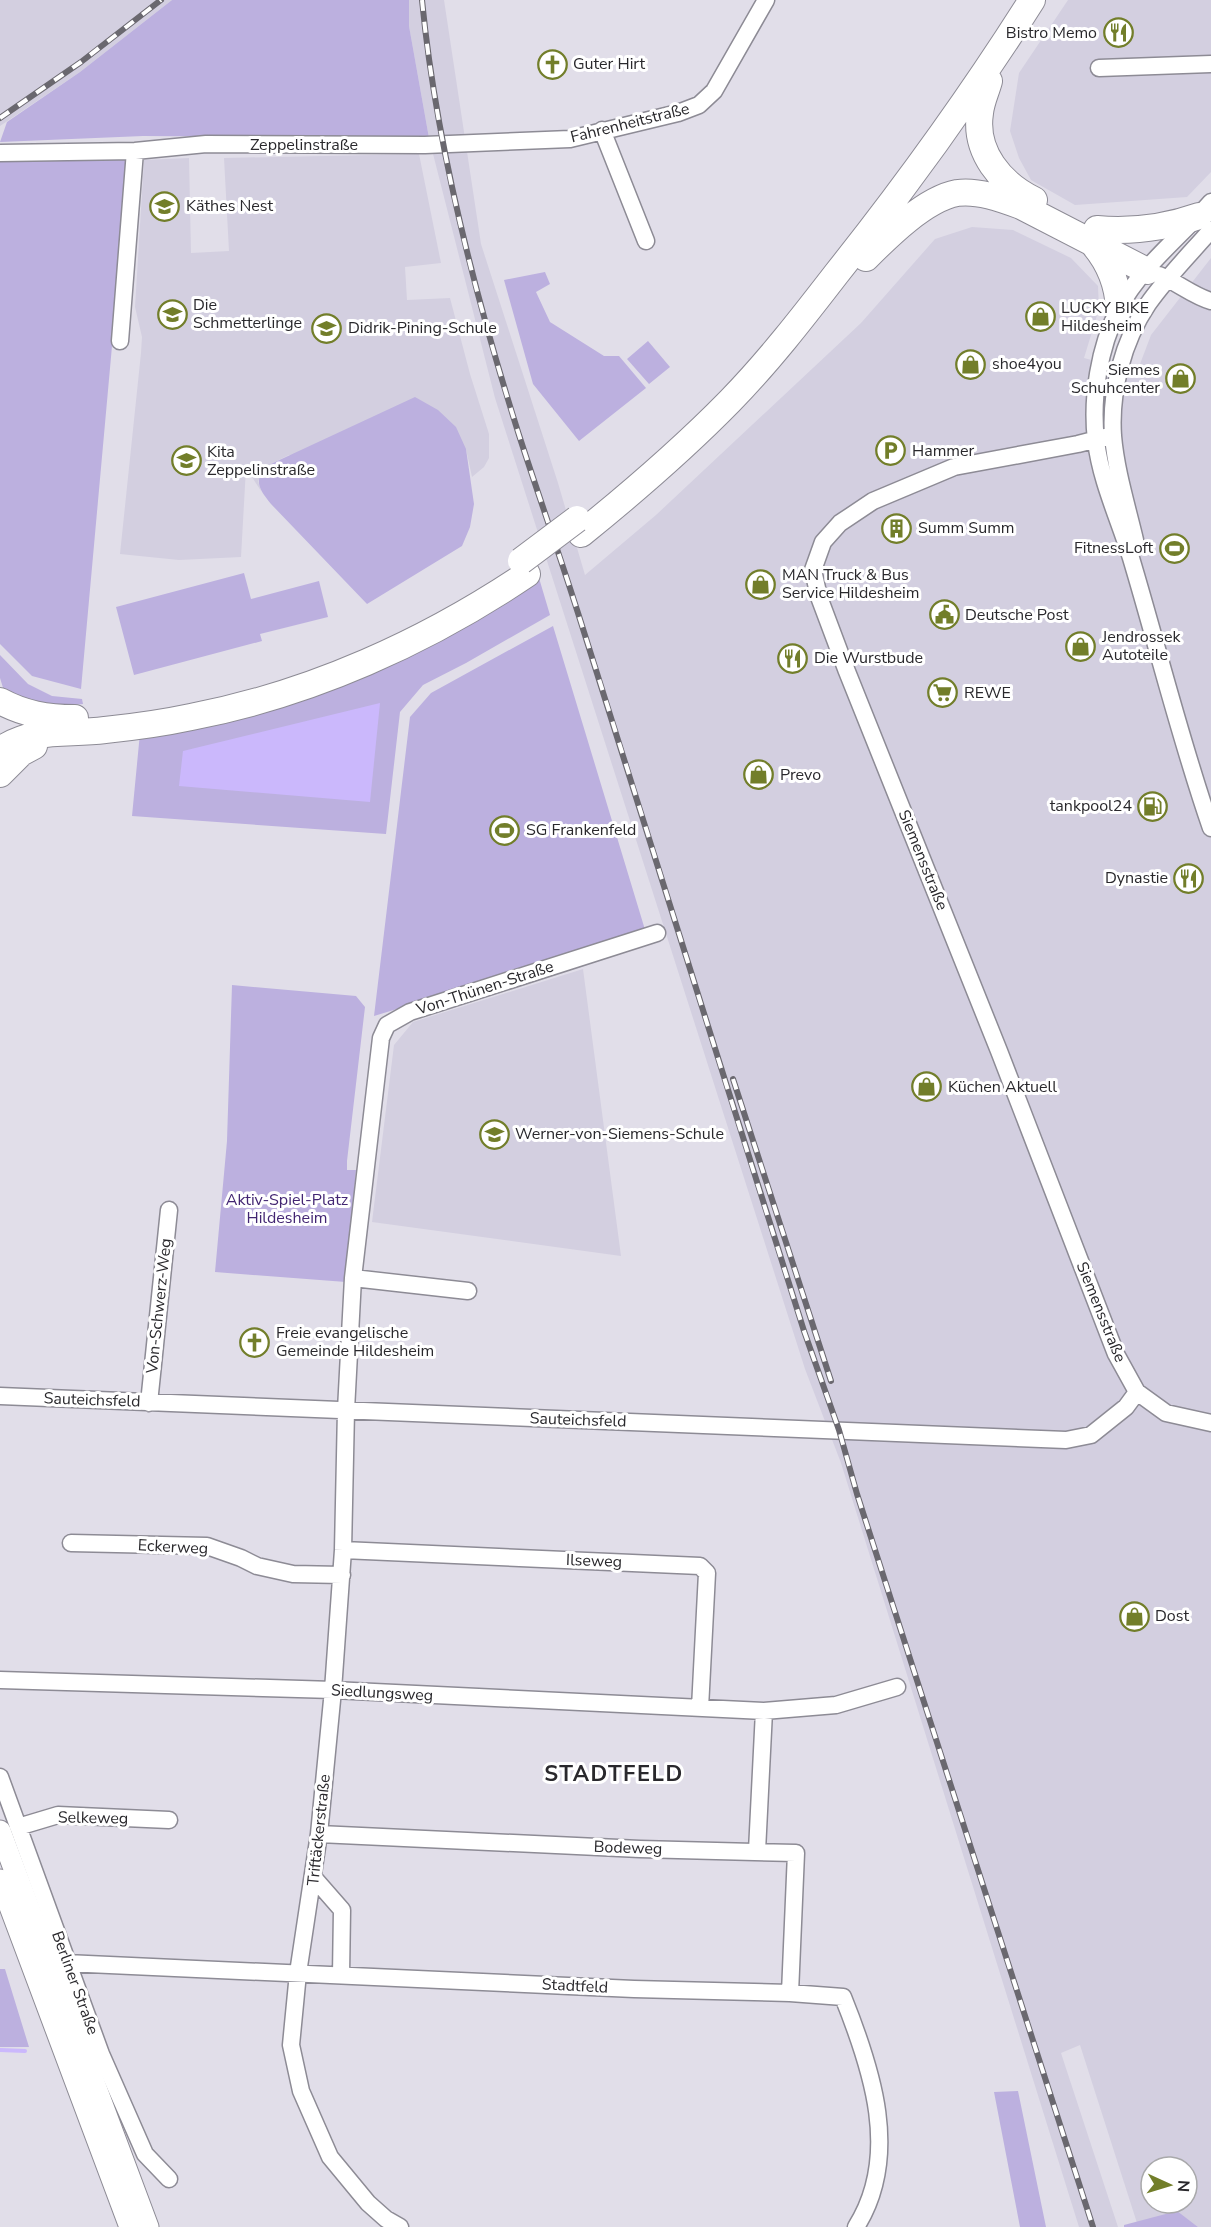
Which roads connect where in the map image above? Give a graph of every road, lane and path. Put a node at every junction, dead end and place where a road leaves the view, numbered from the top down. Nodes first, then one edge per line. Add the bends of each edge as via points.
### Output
1 (766, 0) edge
2 (1015, 0) edge
3 (1032, 0) edge
4 (1000, 50) junction
5 (1211, 64) edge
6 (1099, 68) dead end
7 (602, 130) junction
8 (472, 143) joint
9 (135, 151) junction
10 (0, 153) edge
11 (1207, 216) edge
12 (1094, 236) junction
13 (646, 241) dead end
14 (1157, 270) junction
15 (1211, 302) edge
16 (1119, 309) junction
17 (120, 341) dead end
18 (780, 346) junction
19 (744, 375) junction
20 (1113, 435) junction
21 (1096, 440) junction
22 (524, 567) junction
23 (1163, 669) junction
24 (0, 701) edge
25 (83, 732) junction
26 (0, 750) edge
27 (0, 774) edge
28 (1211, 828) edge
29 (657, 933) dead end
30 (169, 1209) dead end
31 (353, 1278) junction
32 (468, 1291) dead end
33 (1137, 1392) junction
34 (0, 1396) edge
35 (149, 1403) junction
36 (346, 1410) junction
37 (1211, 1423) edge
38 (71, 1543) dead end
39 (343, 1550) junction
40 (342, 1575) junction
41 (0, 1680) edge
42 (897, 1687) dead end
43 (333, 1690) junction
44 (700, 1708) junction
45 (764, 1711) junction
46 (0, 1777) edge
47 (170, 1820) dead end
48 (9, 1829) edge
49 (320, 1834) junction
50 (757, 1851) junction
51 (314, 1878) junction
52 (0, 1880) edge
53 (66, 1963) junction
54 (298, 1973) junction
55 (341, 1975) junction
56 (790, 1993) junction
57 (101, 2054) junction
58 (99, 2095) junction
59 (169, 2179) dead end
60 (389, 2224) edge
61 (130, 2227) edge
62 (148, 2227) edge
63 (856, 2227) edge

1 - 7 street, Fahrenheitstraße via 719,83 699,105
2 - 19 highway via 946,107
3 - 4 highway
4 - 12 highway via 979,115 979,129 990,163 998,176 1025,196
4 - 18 highway via 904,189
5 - 6 street
7 - 8 street, Fahrenheitstraße via 570,139
7 - 13 street
8 - 9 street, Zeppelinstraße via 206,144
9 - 10 street, Zeppelinstraße
9 - 17 street
11 - 12 highway
11 - 14 street
12 - 14 highway
12 - 16 highway via 1111,270
12 - 18 highway via 1003,200 973,193 944,197 887,237
14 - 15 street
14 - 16 street via 1132,288
14 - 20 street via 1146,308 1122,358 1114,397
16 - 21 street via 1098,377
18 - 19 highway
19 - 22 highway, bridge via 724,397 632,474 579,527
20 - 21 street, Siemensstraße
20 - 23 street via 1138,557 1156,612
21 - 23 street via 1103,480
21 - 33 street, Siemensstraße via 954,467 873,501 840,523 823,542 813,570 846,669 1116,1354
22 - 24 highway via 395,634 320,665 216,697 83,718 35,715
22 - 25 highway via 470,610 401,647 325,678 191,717
23 - 28 street
25 - 26 highway via 37,734 13,741
25 - 27 highway via 30,748
29 - 31 street, Von-Thünen-Straße via 410,1012 387,1025 381,1038
30 - 35 street, Von-Schwerz-Weg
31 - 32 street
31 - 36 street, Von-Thünen-Straße
33 - 36 street, Sauteichsfeld via 1126,1407 1091,1435 1066,1440
33 - 37 street, Siemensstraße via 1166,1413
34 - 35 street, Sauteichsfeld
35 - 36 street, Sauteichsfeld
36 - 39 street, Triftäckerstraße
38 - 40 street, Eckerweg via 207,1546 257,1566 293,1574
39 - 40 street, Triftäckerstraße
39 - 44 street, Ilseweg via 700,1566 707,1573
40 - 43 street, Triftäckerstraße
41 - 43 street, Siedlungsweg
42 - 45 street, Siedlungsweg via 836,1706
43 - 44 street, Siedlungsweg
43 - 49 street, Triftäckerstraße
44 - 45 street, Siedlungsweg
45 - 50 street
46 - 48 street, Berliner Straße
47 - 48 street, Selkeweg via 57,1815
48 - 53 street, Berliner Straße
48 - 58 main road
49 - 50 street, Bodeweg
49 - 51 street, Triftäckerstraße
50 - 56 street, Bodeweg via 796,1853
51 - 54 street, Triftäckerstraße
51 - 55 street via 342,1910
52 - 61 main road
53 - 54 street, Stadtfeld
53 - 57 street, Berliner Straße
54 - 55 street, Stadtfeld
54 - 60 street, Triftäckerstraße via 291,2045 301,2091 330,2157
55 - 56 street, Stadtfeld
56 - 63 street, Stadtfeld via 843,1997 872,2083 879,2126 879,2164 866,2212
57 - 58 main road
57 - 59 street, Berliner Straße via 146,2154
58 - 62 main road

